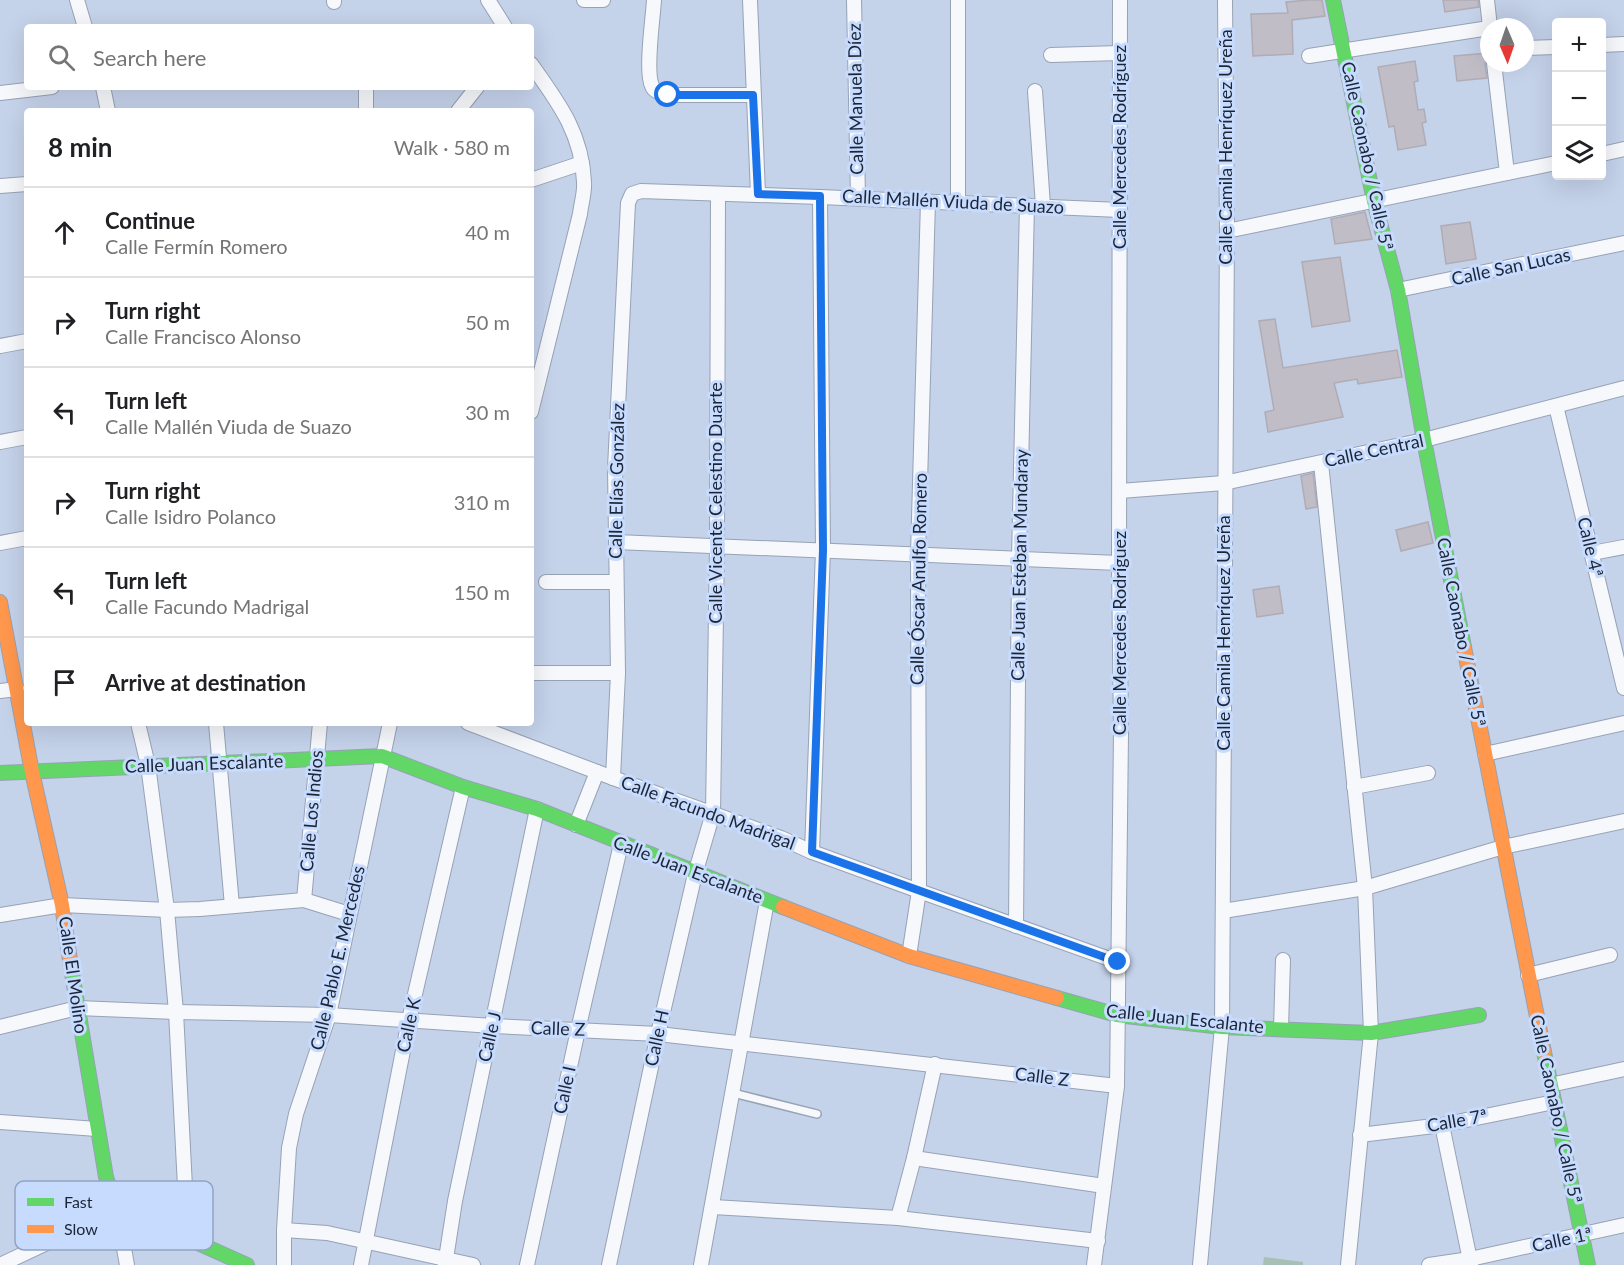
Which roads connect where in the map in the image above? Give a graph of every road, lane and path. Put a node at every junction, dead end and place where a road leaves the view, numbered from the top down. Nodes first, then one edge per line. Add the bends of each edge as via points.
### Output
1 (77, 0) edge
2 (488, 0) edge
3 (584, 0) edge
4 (603, 0) edge
5 (654, 0) edge
6 (750, 0) edge
7 (854, 0) edge
8 (974, 0) edge
9 (1120, 0) edge
10 (1225, 0) edge
11 (1333, 0) edge
12 (1487, 0) edge
13 (958, 1) edge
14 (1489, 18) edge
15 (85, 24) edge
16 (503, 24) edge
17 (1480, 29) edge
18 (1624, 44) edge
19 (1606, 45) edge
20 (1552, 46) edge
21 (1534, 47) edge
22 (1344, 49) junction
23 (1120, 54) junction
24 (1051, 55) dead end
25 (1309, 56) dead end
26 (534, 68) edge
27 (1495, 72) edge
28 (24, 89) edge
29 (104, 90) edge
30 (366, 90) edge
31 (475, 90) edge
32 (1035, 91) dead end
33 (0, 93) edge
34 (753, 95) junction
35 (107, 108) edge
36 (366, 108) edge
37 (460, 108) edge
38 (1624, 149) edge
39 (1606, 153) edge
40 (582, 163) junction
41 (1552, 164) edge
42 (1507, 173) junction
43 (534, 179) edge
44 (24, 184) edge
45 (0, 186) edge
46 (641, 191) joint
47 (718, 194) junction
48 (758, 194) junction
49 (820, 196) junction
50 (858, 198) junction
51 (928, 201) junction
52 (1374, 201) junction
53 (958, 202) junction
54 (1027, 205) junction
55 (1043, 206) junction
56 (1120, 210) junction
57 (1227, 231) junction
58 (1624, 243) edge
59 (1398, 290) junction
60 (24, 342) edge
61 (0, 346) edge
62 (1624, 388) edge
63 (534, 400) edge
64 (1556, 406) junction
65 (24, 438) edge
66 (1424, 440) junction
67 (0, 442) edge
68 (1321, 463) junction
69 (1224, 483) junction
70 (1120, 491) junction
71 (24, 539) edge
72 (616, 542) junction
73 (0, 543) edge
74 (717, 546) junction
75 (1624, 547) edge
76 (823, 550) junction
77 (918, 554) junction
78 (1592, 554) junction
79 (1019, 558) junction
80 (1119, 563) junction
81 (546, 582) dead end
82 (616, 582) junction
83 (0, 602) edge
84 (534, 673) edge
85 (618, 673) junction
86 (1624, 688) edge
87 (16, 689) junction
88 (0, 691) edge
89 (1624, 723) edge
90 (139, 726) edge
91 (216, 726) edge
92 (320, 726) edge
93 (389, 726) edge
94 (476, 726) edge
95 (1485, 754) junction
96 (382, 756) junction
97 (317, 760) junction
98 (220, 763) junction
99 (147, 765) junction
100 (32, 772) junction
101 (597, 772) junction
102 (0, 773) edge
103 (1428, 773) dead end
104 (613, 778) junction
105 (464, 787) junction
106 (1354, 787) junction
107 (537, 809) junction
108 (713, 813) junction
109 (1624, 821) edge
110 (576, 825) junction
111 (621, 844) junction
112 (1503, 847) junction
113 (812, 852) junction
114 (695, 874) junction
115 (1365, 888) junction
116 (919, 891) junction
117 (304, 900) junction
118 (767, 901) junction
119 (62, 905) junction
120 (232, 906) junction
121 (166, 910) junction
122 (1223, 911) junction
123 (349, 914) junction
124 (0, 915) edge
125 (1016, 926) junction
126 (1611, 955) dead end
127 (909, 956) junction
128 (1283, 960) dead end
129 (1118, 962) junction
130 (1528, 975) junction
131 (77, 1008) junction
132 (176, 1012) junction
133 (329, 1015) junction
134 (1117, 1015) junction
135 (1479, 1015) dead end
136 (409, 1020) junction
137 (493, 1026) junction
138 (1222, 1027) junction
139 (0, 1028) edge
140 (1281, 1029) junction
141 (578, 1030) junction
142 (1371, 1033) junction
143 (658, 1034) junction
144 (741, 1043) junction
145 (935, 1064) junction
146 (1624, 1069) edge
147 (1550, 1085) junction
148 (1116, 1086) junction
149 (733, 1093) junction
150 (1554, 1102) junction
151 (817, 1114) dead end
152 (0, 1122) edge
153 (1442, 1125) junction
154 (97, 1129) junction
155 (1360, 1135) junction
156 (914, 1158) junction
157 (107, 1181) edge
158 (185, 1181) edge
159 (1104, 1186) junction
160 (713, 1207) junction
161 (898, 1218) junction
162 (1624, 1225) edge
163 (284, 1230) junction
164 (1583, 1235) junction
165 (1098, 1241) junction
166 (366, 1242) junction
167 (213, 1249) edge
168 (32, 1250) edge
169 (124, 1250) edge
170 (1470, 1262) edge
171 (446, 1263) edge
172 (0, 1265) edge
173 (127, 1265) edge
174 (247, 1265) edge
175 (284, 1265) edge
176 (361, 1265) edge
177 (473, 1265) edge
178 (527, 1265) edge
179 (609, 1265) edge
180 (701, 1265) edge
181 (1094, 1265) edge
182 (1200, 1265) edge
183 (1348, 1265) edge
184 (1429, 1265) edge
185 (1588, 1265) edge

1 - 15 street
2 - 16 street
3 - 4 street
5 - 34 street via 650,71 651,86 656,91 668,95
6 - 34 street
7 - 50 street, Calle Manuela Díez
8 - 13 street
9 - 23 street, Calle Mercedes Rodríguez
10 - 57 street, Calle Camila Henríquez Ureña
11 - 22 street, Calle Caonabo / Calle 5ª
12 - 14 street
13 - 53 street
17 - 22 street
18 - 19 street
20 - 21 street
22 - 25 street
22 - 52 street, Calle Caonabo / Calle 5ª
23 - 24 street
23 - 56 street, Calle Mercedes Rodríguez
26 - 40 street via 563,108
27 - 42 street
28 - 33 street
29 - 35 street
30 - 36 street
31 - 37 street
32 - 55 street
34 - 48 street
38 - 39 street
40 - 43 street
40 - 63 street via 585,184 580,214
41 - 42 street
42 - 52 street
44 - 45 street
46 - 47 street, Calle Mallén Viuda de Suazo
46 - 72 street, Calle Elías González via 632,194 628,203 615,468
47 - 48 street, Calle Mallén Viuda de Suazo
47 - 74 street, Calle Vicente Celestino Duarte
48 - 49 street, Calle Mallén Viuda de Suazo
49 - 50 street, Calle Mallén Viuda de Suazo
49 - 76 street
50 - 51 street, Calle Mallén Viuda de Suazo
51 - 53 street, Calle Mallén Viuda de Suazo
51 - 77 street, Calle Óscar Anulfo Romero
52 - 57 street
52 - 59 street, Calle Caonabo / Calle 5ª
53 - 54 street, Calle Mallén Viuda de Suazo
54 - 55 street, Calle Mallén Viuda de Suazo
54 - 79 street, Calle Juan Esteban Mundaray
55 - 56 street, Calle Mallén Viuda de Suazo
56 - 70 street, Calle Mercedes Rodríguez
57 - 69 street, Calle Camila Henríquez Ureña
58 - 59 street, Calle San Lucas
59 - 66 street, Calle Caonabo / Calle 5ª
60 - 61 street
62 - 64 street, Calle Central
64 - 66 street, Calle Central
64 - 78 street, Calle 4ª
65 - 67 street
66 - 68 street, Calle Central
66 - 95 street, Calle Caonabo / Calle 5ª
68 - 69 street, Calle Central
68 - 106 street
69 - 70 street, Calle Central
69 - 122 street, Calle Camila Henríquez Ureña
70 - 80 street, Calle Mercedes Rodríguez
71 - 73 street
72 - 74 street
72 - 82 street, Calle Elías González
74 - 76 street
74 - 108 street, Calle Vicente Celestino Duarte
75 - 78 street
76 - 77 street
76 - 113 street
77 - 79 street
77 - 116 street, Calle Óscar Anulfo Romero
78 - 86 street, Calle 4ª
79 - 80 street
79 - 125 street, Calle Juan Esteban Mundaray
80 - 129 street, Calle Mercedes Rodríguez
81 - 82 street
82 - 85 street, Calle Elías González
83 - 87 street, Calle El Molino
84 - 85 street
85 - 104 street, Calle Elías González
87 - 88 street
87 - 100 street, Calle El Molino
89 - 95 street
90 - 99 street
91 - 98 street
92 - 97 street, Calle Los Indios
93 - 96 street, Calle Pablo E. Mercedes
94 - 101 street, Calle Facundo Madrigal
95 - 112 street, Calle Caonabo / Calle 5ª
96 - 97 street, Calle Juan Escalante
96 - 105 street, Calle Juan Escalante
96 - 123 street, Calle Pablo E. Mercedes
97 - 98 street, Calle Juan Escalante
97 - 117 street, Calle Los Indios
98 - 99 street, Calle Juan Escalante
98 - 120 street
99 - 100 street, Calle Juan Escalante
99 - 121 street
100 - 102 street, Calle Juan Escalante
100 - 119 street, Calle El Molino
101 - 104 street, Calle Facundo Madrigal
101 - 110 street
103 - 106 street
104 - 108 street, Calle Facundo Madrigal
105 - 107 street, Calle Juan Escalante
105 - 136 street, Calle K
106 - 115 street
107 - 110 street, Calle Juan Escalante
107 - 137 street, Calle J
108 - 113 street, Calle Facundo Madrigal
108 - 114 street, Calle H
109 - 112 street
110 - 111 street, Calle Juan Escalante
111 - 114 street, Calle Juan Escalante
111 - 141 street, Calle I
112 - 115 street
112 - 130 street, Calle Caonabo / Calle 5ª
113 - 116 street, Calle Facundo Madrigal
114 - 118 street, Calle Juan Escalante
114 - 143 street, Calle H
115 - 122 street
115 - 142 street
116 - 125 street, Calle Facundo Madrigal
116 - 127 street, Calle Óscar Anulfo Romero
117 - 120 street
117 - 123 street
118 - 127 street, Calle Juan Escalante
118 - 144 street
119 - 121 street
119 - 124 street
119 - 131 street, Calle El Molino
120 - 121 street
121 - 132 street
122 - 138 street, Calle Camila Henríquez Ureña
123 - 133 street, Calle Pablo E. Mercedes
125 - 129 street, Calle Facundo Madrigal
126 - 130 street
127 - 134 street, Calle Juan Escalante
128 - 140 street
129 - 134 street, Calle Mercedes Rodríguez
130 - 147 street, Calle Caonabo / Calle 5ª
131 - 132 street, Calle Z
131 - 139 street, Calle Z
131 - 154 street, Calle El Molino
132 - 133 street, Calle Z
132 - 158 street
133 - 136 street, Calle Z
133 - 163 street, Calle Pablo E. Mercedes via 296,1114 289,1148
134 - 138 street, Calle Juan Escalante
134 - 148 street, Calle Mercedes Rodríguez
135 - 142 street, Calle Juan Escalante
136 - 137 street, Calle Z
136 - 166 street, Calle K
137 - 141 street, Calle Z
137 - 171 street, Calle J via 455,1201
138 - 140 street, Calle Juan Escalante
138 - 182 street, Calle Camila Henríquez Ureña
140 - 142 street, Calle Juan Escalante
141 - 143 street, Calle Z
141 - 178 street, Calle I
142 - 155 street
143 - 144 street, Calle Z
143 - 179 street, Calle H
144 - 145 street, Calle Z
144 - 149 street
145 - 148 street, Calle Z
145 - 156 street
146 - 147 street
147 - 150 street, Calle Caonabo / Calle 5ª
148 - 159 street, Calle Mercedes Rodríguez
149 - 151 lane
149 - 160 street
150 - 153 street, Calle 7ª
150 - 164 street, Calle Caonabo / Calle 5ª
152 - 154 street
153 - 155 street, Calle 7ª
153 - 170 street
154 - 157 street, Calle El Molino
155 - 183 street
156 - 159 street
156 - 161 street
159 - 165 street, Calle Mercedes Rodríguez
160 - 161 street
160 - 180 street
161 - 165 street
162 - 164 street, Calle 1ª
163 - 166 street via 327,1233
163 - 175 street, Calle Pablo E. Mercedes
164 - 170 street, Calle 1ª
164 - 185 street, Calle Caonabo / Calle 5ª
165 - 181 street, Calle Mercedes Rodríguez
166 - 171 street
166 - 176 street, Calle K
167 - 174 street
168 - 172 street
169 - 173 street
170 - 184 street, Calle 1ª
171 - 177 street

